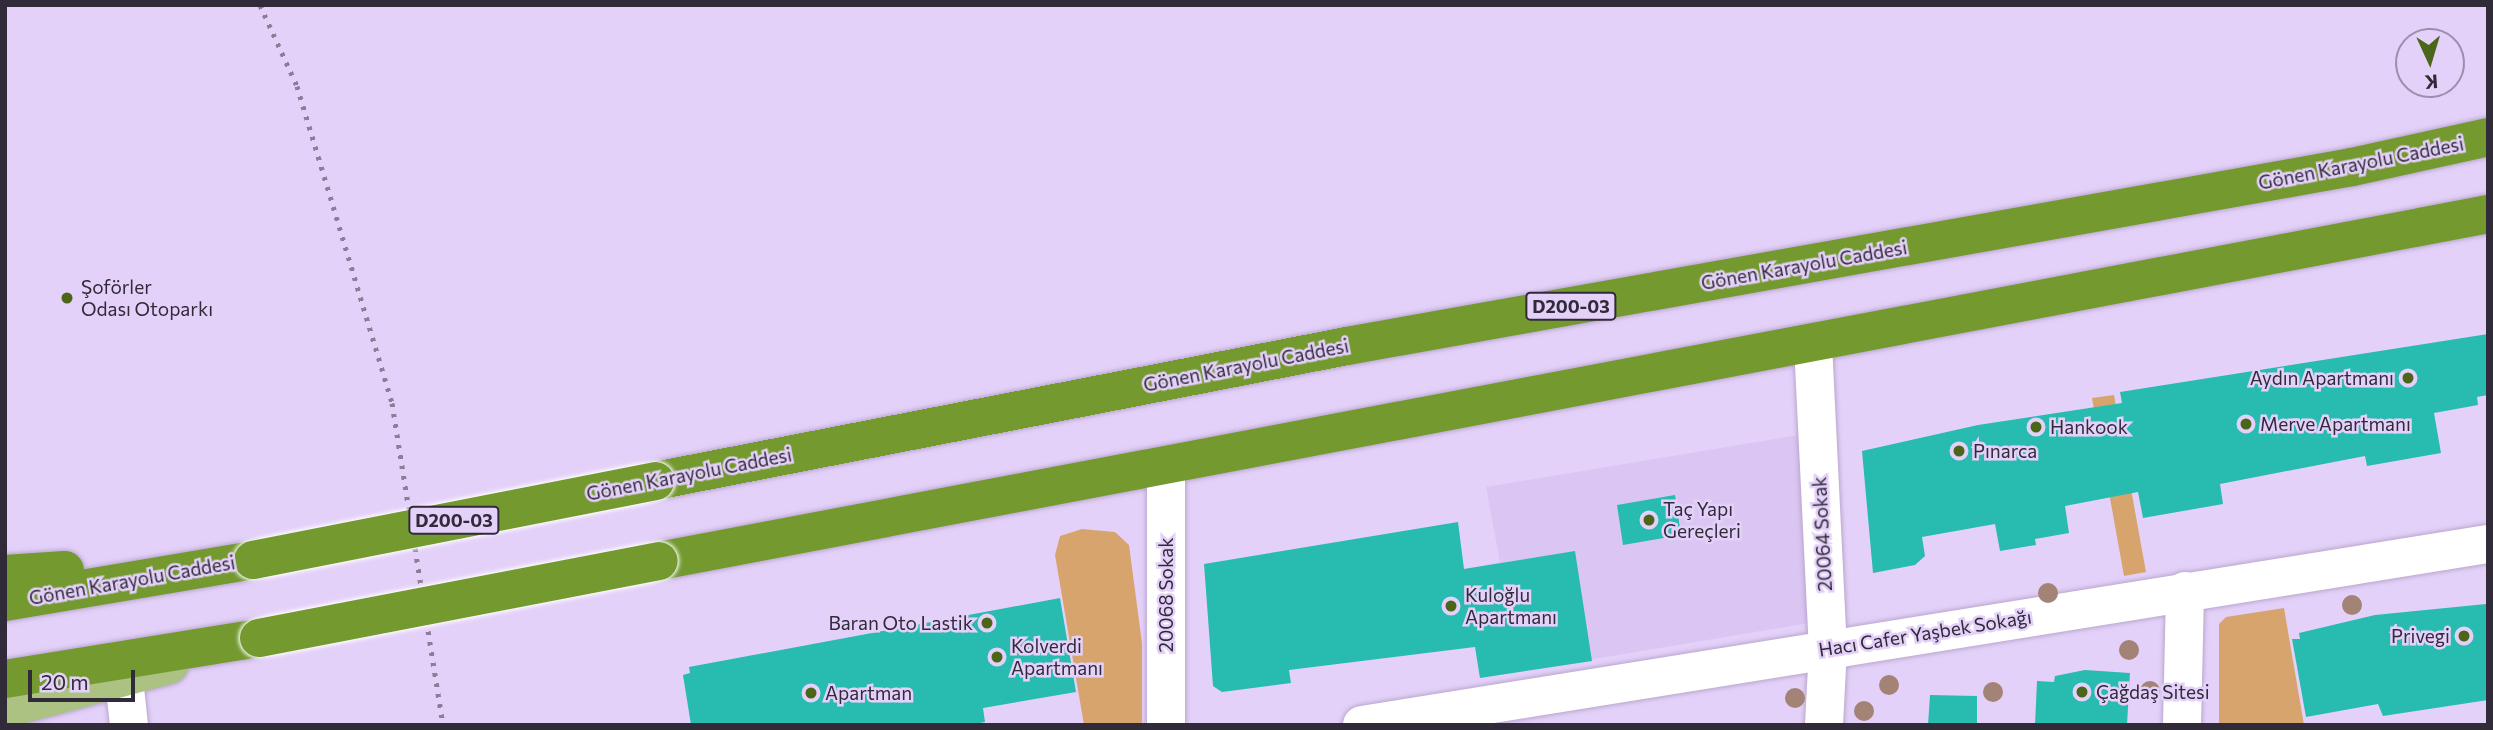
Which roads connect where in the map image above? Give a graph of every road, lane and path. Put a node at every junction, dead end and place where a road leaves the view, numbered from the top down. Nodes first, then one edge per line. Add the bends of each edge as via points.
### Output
1 (2488, 137) edge
2 (2488, 215) edge
3 (1813, 344) junction
4 (1166, 466) junction
5 (2488, 544) edge
6 (253, 559) junction
7 (5, 574) edge
8 (2185, 592) junction
9 (5, 602) edge
10 (259, 638) junction
11 (1828, 648) junction
12 (5, 679) edge
13 (124, 679) junction
14 (5, 709) edge
15 (1488, 713) edge
16 (129, 725) edge
17 (1166, 725) edge
18 (1362, 725) edge
19 (1824, 725) edge
20 (2182, 725) edge

1 - 6 highway, Gönen Karayolu Caddesi / D200-03, bridge via 2352,167 1347,345
2 - 3 highway
3 - 4 highway
3 - 11 street, 20064 Sokak
4 - 10 highway, bridge
4 - 17 street, 20068 Sokak
5 - 8 street, Hacı Cafer Yaşbek Sokağı
6 - 7 highway, D200-03
6 - 9 highway, Gönen Karayolu Caddesi / D200-03
8 - 11 street, Hacı Cafer Yaşbek Sokağı
8 - 20 street
10 - 12 highway
10 - 13 main road
11 - 15 street, Hacı Cafer Yaşbek Sokağı
11 - 19 street, 20064 Sokak
13 - 14 main road
13 - 16 street
15 - 18 street, Hacı Cafer Yaşbek Sokağı

